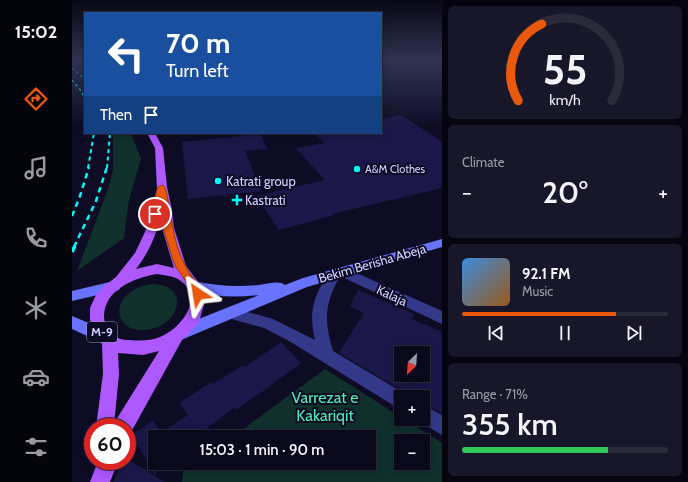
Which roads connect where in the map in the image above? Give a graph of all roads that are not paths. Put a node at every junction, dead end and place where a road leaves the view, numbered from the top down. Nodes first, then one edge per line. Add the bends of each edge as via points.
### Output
1 (152, 134) edge
2 (162, 187) junction
3 (442, 243) edge
4 (338, 273) junction
5 (191, 282) junction
6 (118, 283) junction
7 (303, 283) junction
8 (72, 296) edge
9 (229, 313) junction
10 (442, 318) edge
11 (72, 322) edge
12 (179, 335) junction
13 (108, 339) junction
14 (326, 354) junction
15 (394, 397) edge
16 (106, 418) edge
17 (128, 418) edge
18 (430, 418) edge
19 (442, 426) edge

1 - 2 main road, M-9 via 159,148
2 - 5 main road, M-9 via 172,242 180,267
2 - 6 main road, M-9 via 151,232 140,255
3 - 4 street, Bekim Berisha Abeja
4 - 7 street, Bekim Berisha Abeja
4 - 10 street, Kalaja
4 - 14 street via 323,295 317,321
5 - 6 main road, M-9 via 169,270 157,269 133,274
5 - 7 street, Bekim Berisha Abeja via 217,292
5 - 12 main road, M-9 via 198,294 196,314
6 - 8 street
6 - 13 main road, M-9 via 104,296 96,317 99,328
7 - 9 street, Bekim Berisha Abeja
9 - 12 street, Bekim Berisha Abeja
9 - 14 street via 268,323
11 - 13 street
12 - 13 main road, M-9 via 156,346 141,349 114,344
12 - 17 main road, M-9
13 - 16 main road, M-9 via 111,374
14 - 15 street
18 - 19 street

